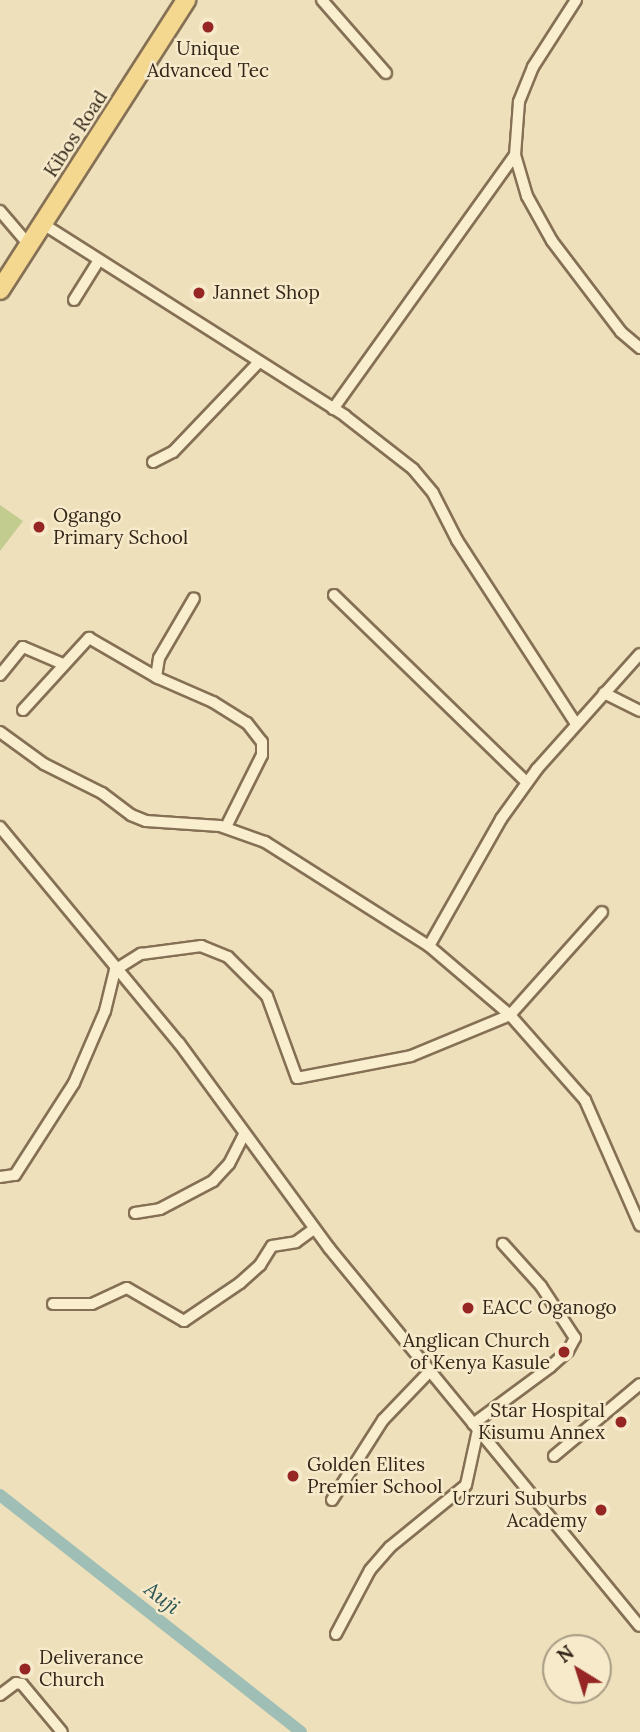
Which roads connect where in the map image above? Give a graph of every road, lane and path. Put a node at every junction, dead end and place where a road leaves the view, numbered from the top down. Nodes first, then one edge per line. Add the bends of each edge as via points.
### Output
1 (186, 0) edge
2 (321, 0) edge
3 (576, 0) edge
4 (386, 73) dead end
5 (515, 155) junction
6 (0, 212) edge
7 (43, 224) junction
8 (29, 245) junction
9 (99, 260) junction
10 (0, 290) edge
11 (74, 300) dead end
12 (640, 348) edge
13 (258, 363) junction
14 (333, 410) junction
15 (153, 462) dead end
16 (334, 596) dead end
17 (194, 598) dead end
18 (640, 654) edge
19 (64, 664) junction
20 (0, 676) edge
21 (156, 677) junction
22 (604, 693) junction
23 (23, 710) dead end
24 (640, 711) edge
25 (576, 724) junction
26 (0, 732) edge
27 (527, 783) junction
28 (0, 827) edge
29 (226, 827) junction
30 (602, 912) dead end
31 (429, 946) junction
32 (115, 970) junction
33 (510, 1015) junction
34 (244, 1134) junction
35 (0, 1177) edge
36 (135, 1213) dead end
37 (640, 1225) edge
38 (314, 1229) junction
39 (503, 1244) dead end
40 (53, 1304) dead end
41 (430, 1371) junction
42 (640, 1384) edge
43 (475, 1427) junction
44 (554, 1456) dead end
45 (332, 1500) dead end
46 (640, 1626) edge
47 (336, 1634) dead end
48 (0, 1695) edge
49 (62, 1732) edge

1 - 7 main road, Kibos Road
2 - 4 street
3 - 5 street via 533,67 519,102
5 - 12 street via 527,196 552,241 621,332
5 - 14 street
6 - 8 street
7 - 8 main road, Kibos Road
7 - 9 street
8 - 10 main road, Kibos Road
9 - 11 street
9 - 13 street
13 - 14 street
13 - 15 street via 173,452
14 - 25 street via 382,443 433,494 457,540
16 - 27 street
17 - 21 street via 159,657
18 - 22 street
19 - 20 street via 23,647
19 - 21 street via 89,638
19 - 23 street
21 - 29 street via 213,702 247,723 262,742 262,755
22 - 24 street
22 - 25 street
25 - 27 street
26 - 29 street via 44,764 139,818
27 - 31 street
28 - 32 street
29 - 31 street via 265,842
30 - 33 street
31 - 33 street
32 - 33 street via 141,954 201,946 228,957 267,996 297,1078 411,1056
32 - 34 street via 179,1044
32 - 35 street via 104,1011 74,1083 15,1175
33 - 37 street via 585,1100
34 - 36 street via 229,1164 213,1181 160,1209
34 - 38 street
38 - 40 street via 296,1242 272,1246 240,1283 184,1321 127,1288 92,1304
38 - 41 street
39 - 43 street via 541,1286 575,1338 559,1359
41 - 43 street
41 - 45 street via 383,1420
42 - 44 street
43 - 46 street
43 - 47 street via 466,1485 390,1547 370,1570
48 - 49 street via 16,1683 22,1684

